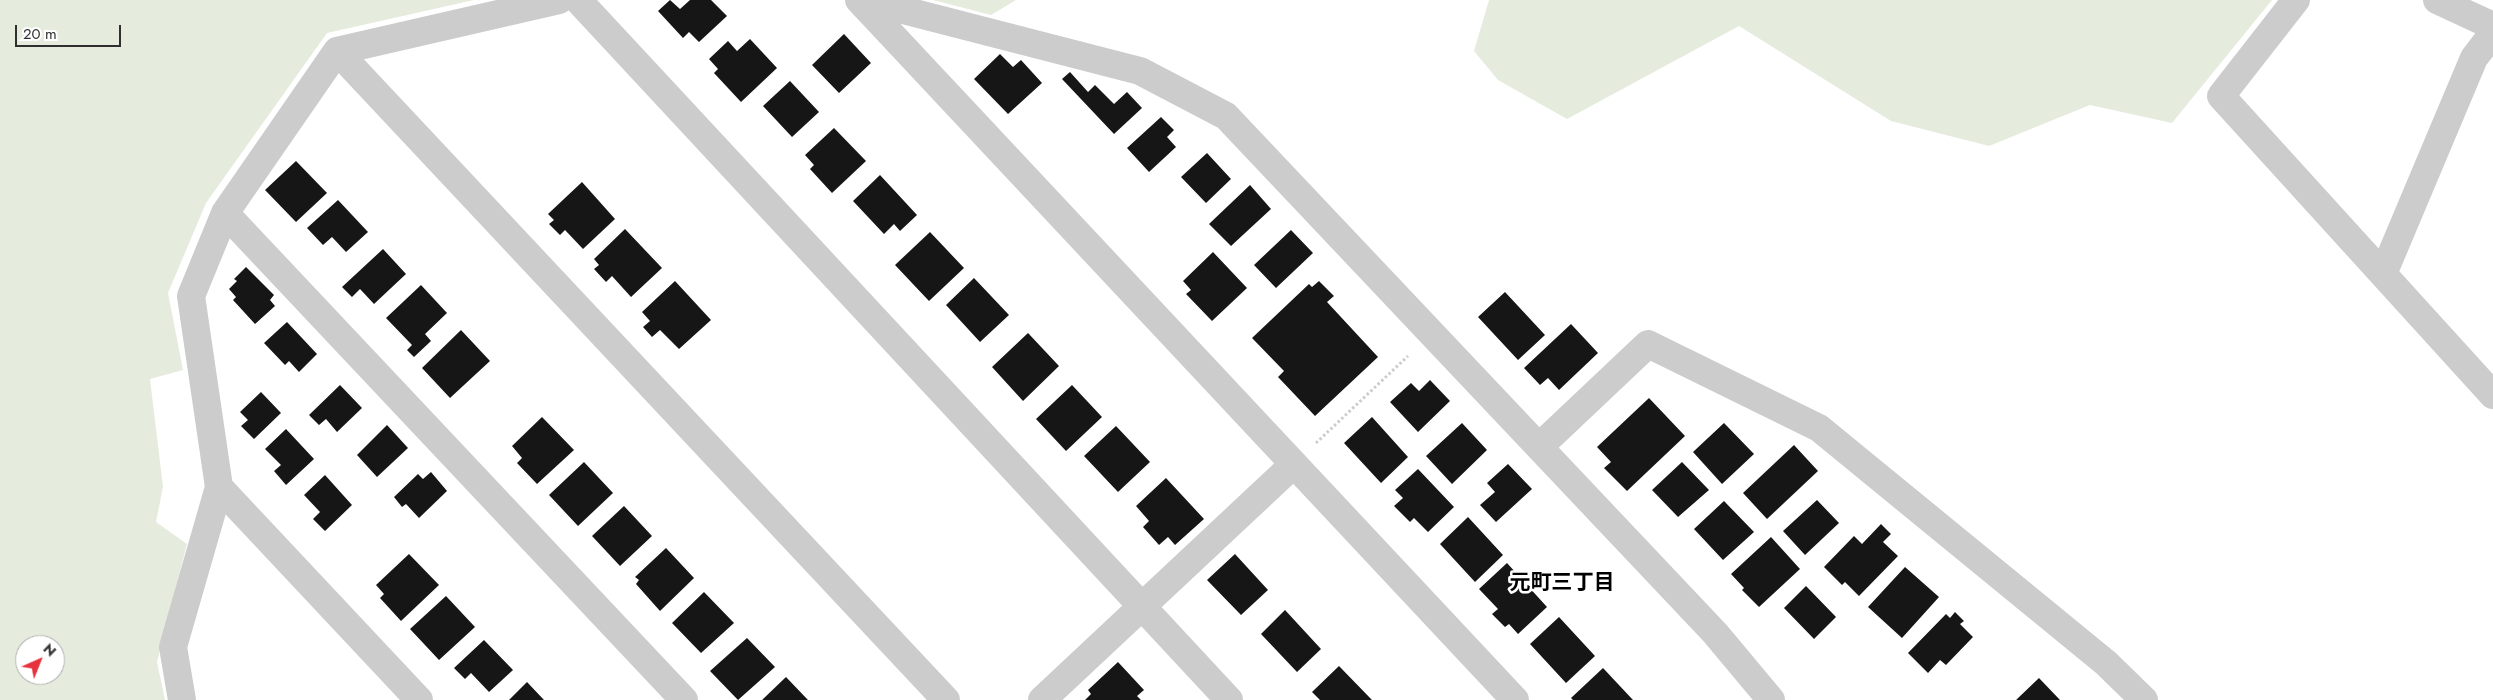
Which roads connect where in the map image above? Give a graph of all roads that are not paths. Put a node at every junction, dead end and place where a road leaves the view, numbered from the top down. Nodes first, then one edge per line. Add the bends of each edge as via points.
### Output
1 (559, 0) edge
2 (578, 0) edge
3 (859, 0) edge
4 (864, 0) edge
5 (2296, 0) edge
6 (2437, 0) edge
7 (2493, 26) edge
8 (2493, 33) edge
9 (338, 51) junction
10 (225, 213) junction
11 (2384, 274) junction
12 (2493, 395) edge
13 (1539, 447) junction
14 (1294, 464) junction
15 (218, 487) junction
16 (1142, 606) junction
17 (413, 698) edge
18 (182, 700) edge
19 (684, 700) edge
20 (946, 700) edge
21 (1042, 700) edge
22 (1229, 700) edge
23 (1515, 700) edge
24 (1770, 700) edge
25 (2144, 700) edge

1 - 9 street
2 - 16 street
3 - 14 street
4 - 13 street via 1140,71 1226,116
5 - 11 street via 2220,96
6 - 7 street
8 - 11 street via 2474,58
9 - 10 street
9 - 20 street
10 - 15 street via 191,296
10 - 19 street
11 - 12 street
13 - 24 street via 1715,633
13 - 25 street via 1648,344 1819,428 2106,663
14 - 16 street
14 - 23 street
15 - 17 street
15 - 18 street via 173,647
16 - 21 street
16 - 22 street

